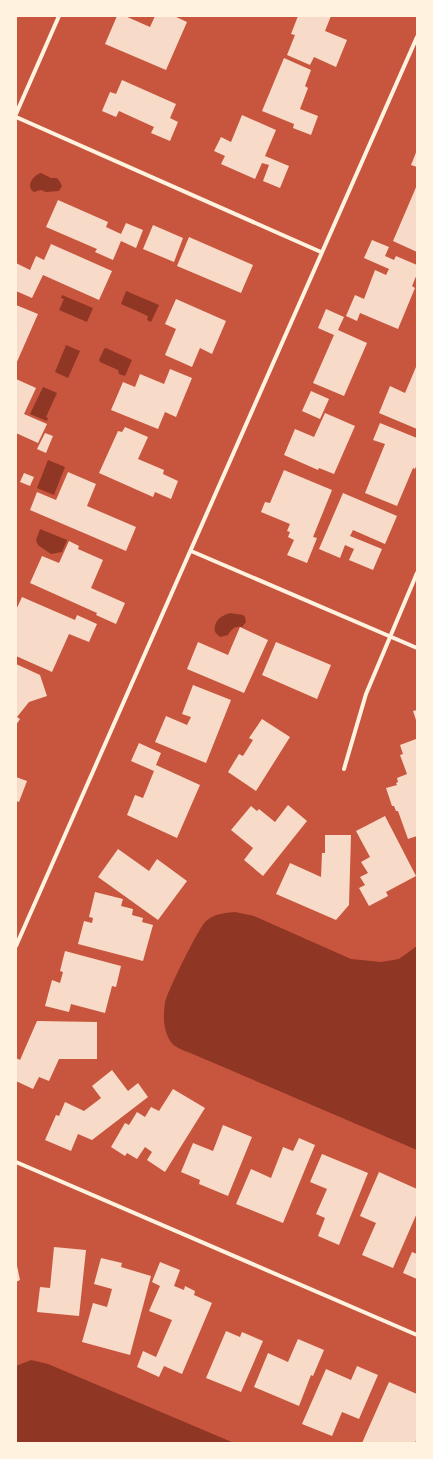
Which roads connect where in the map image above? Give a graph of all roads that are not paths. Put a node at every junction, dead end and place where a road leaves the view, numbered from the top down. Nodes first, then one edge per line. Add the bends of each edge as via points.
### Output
1 (59, 16) edge
2 (417, 37) edge
3 (16, 114) edge
4 (16, 117) edge
5 (321, 252) junction
6 (191, 551) junction
7 (417, 574) edge
8 (390, 637) junction
9 (417, 648) edge
10 (344, 769) dead end
11 (16, 946) edge
12 (16, 1162) edge
13 (417, 1335) edge

1 - 3 street
2 - 5 street
4 - 5 street
5 - 6 street
6 - 8 street
6 - 11 street
7 - 8 street
8 - 9 street
8 - 10 street via 366,694
12 - 13 street

